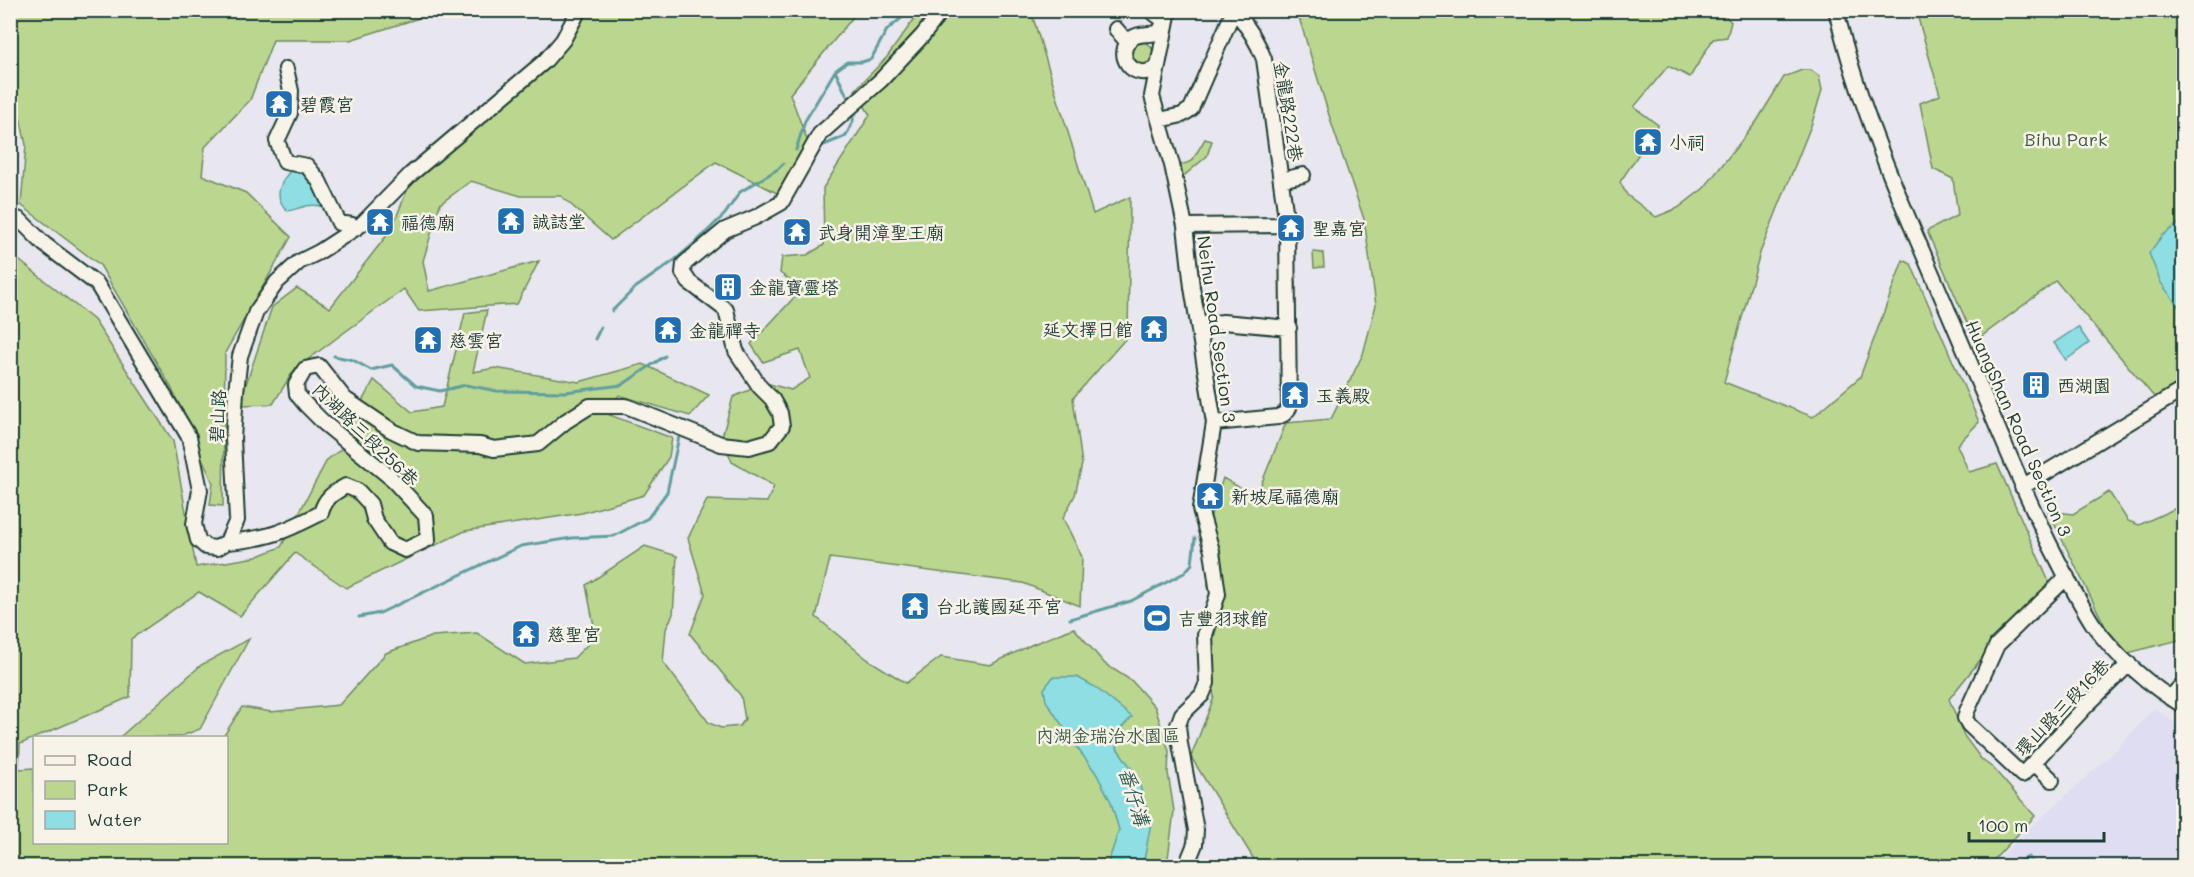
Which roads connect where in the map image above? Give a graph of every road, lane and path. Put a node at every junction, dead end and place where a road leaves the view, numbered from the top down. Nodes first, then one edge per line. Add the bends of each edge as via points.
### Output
1 (579, 10) edge
2 (942, 10) edge
3 (1150, 10) edge
4 (1234, 10) edge
5 (1836, 10) edge
6 (1167, 16) edge
7 (1116, 29) dead end
8 (1128, 43) junction
9 (1156, 68) junction
10 (286, 69) dead end
11 (1160, 120) junction
12 (1303, 175) dead end
13 (1281, 180) junction
14 (10, 216) edge
15 (1287, 225) junction
16 (1185, 226) junction
17 (356, 228) junction
18 (1200, 325) junction
19 (1289, 328) junction
20 (2184, 389) edge
21 (1214, 423) junction
22 (2022, 487) junction
23 (227, 542) junction
24 (2067, 577) junction
25 (2129, 664) junction
26 (2184, 683) edge
27 (2170, 698) junction
28 (2184, 706) edge
29 (2034, 763) junction
30 (2052, 780) dead end
31 (1186, 867) edge

1 - 17 street, 碧山路 via 563,40 545,61 411,174
2 - 23 street, 內湖路三段256巷 via 888,73 820,134 781,203 725,230 684,264 683,273 689,282 726,310 736,351 780,413 782,426 770,441 749,447 721,444 626,406 590,406 538,444 494,449 418,443 358,409 319,366 312,367 299,377 297,394 324,423 390,477 426,516 428,539 405,550 390,543 374,519 370,504 358,491 346,486 324,502 321,513 286,531 257,540
3 - 6 street
4 - 11 street via 1191,109
4 - 13 street, 金龍路222巷 via 1247,25 1264,59
5 - 22 street, HuangShan Road Section 3 via 1858,88 1912,229
6 - 8 street via 1159,32 1135,36
6 - 9 street, Neihu Road Section 3
7 - 8 street
8 - 9 street via 1125,58 1132,69 1144,73
9 - 11 street, Neihu Road Section 3 via 1152,96
10 - 17 street via 291,90 290,113 278,141 285,162 307,166 319,181 339,223
11 - 16 street, Neihu Road Section 3
12 - 13 street
13 - 15 street, 金龍路222巷
14 - 23 street, 碧山路 via 20,220 44,244 97,284 189,437 200,490 194,524 198,540 206,547 217,548
15 - 16 street
15 - 19 street, 金龍路222巷
16 - 18 street, Neihu Road Section 3
17 - 23 street, 碧山路 via 299,262 277,282 256,312 240,356 232,439 237,520
18 - 19 street via 1222,322
18 - 21 street, Neihu Road Section 3
19 - 21 street, 金龍路222巷 via 1288,408 1284,414
20 - 22 street
21 - 31 street, Neihu Road Section 3 via 1200,509 1212,550 1218,594 1205,635 1208,683 1202,695 1182,714 1178,725 1196,830
22 - 24 street, HuangShan Road Section 3
24 - 25 street, HuangShan Road Section 3 via 2095,626
24 - 29 street, 環山路三段16巷 via 1996,645 1965,718 2022,775
25 - 27 street, HuangShan Road Section 3
25 - 29 street, 環山路三段16巷
26 - 27 street
27 - 28 street, HuangShan Road Section 3
29 - 30 street

